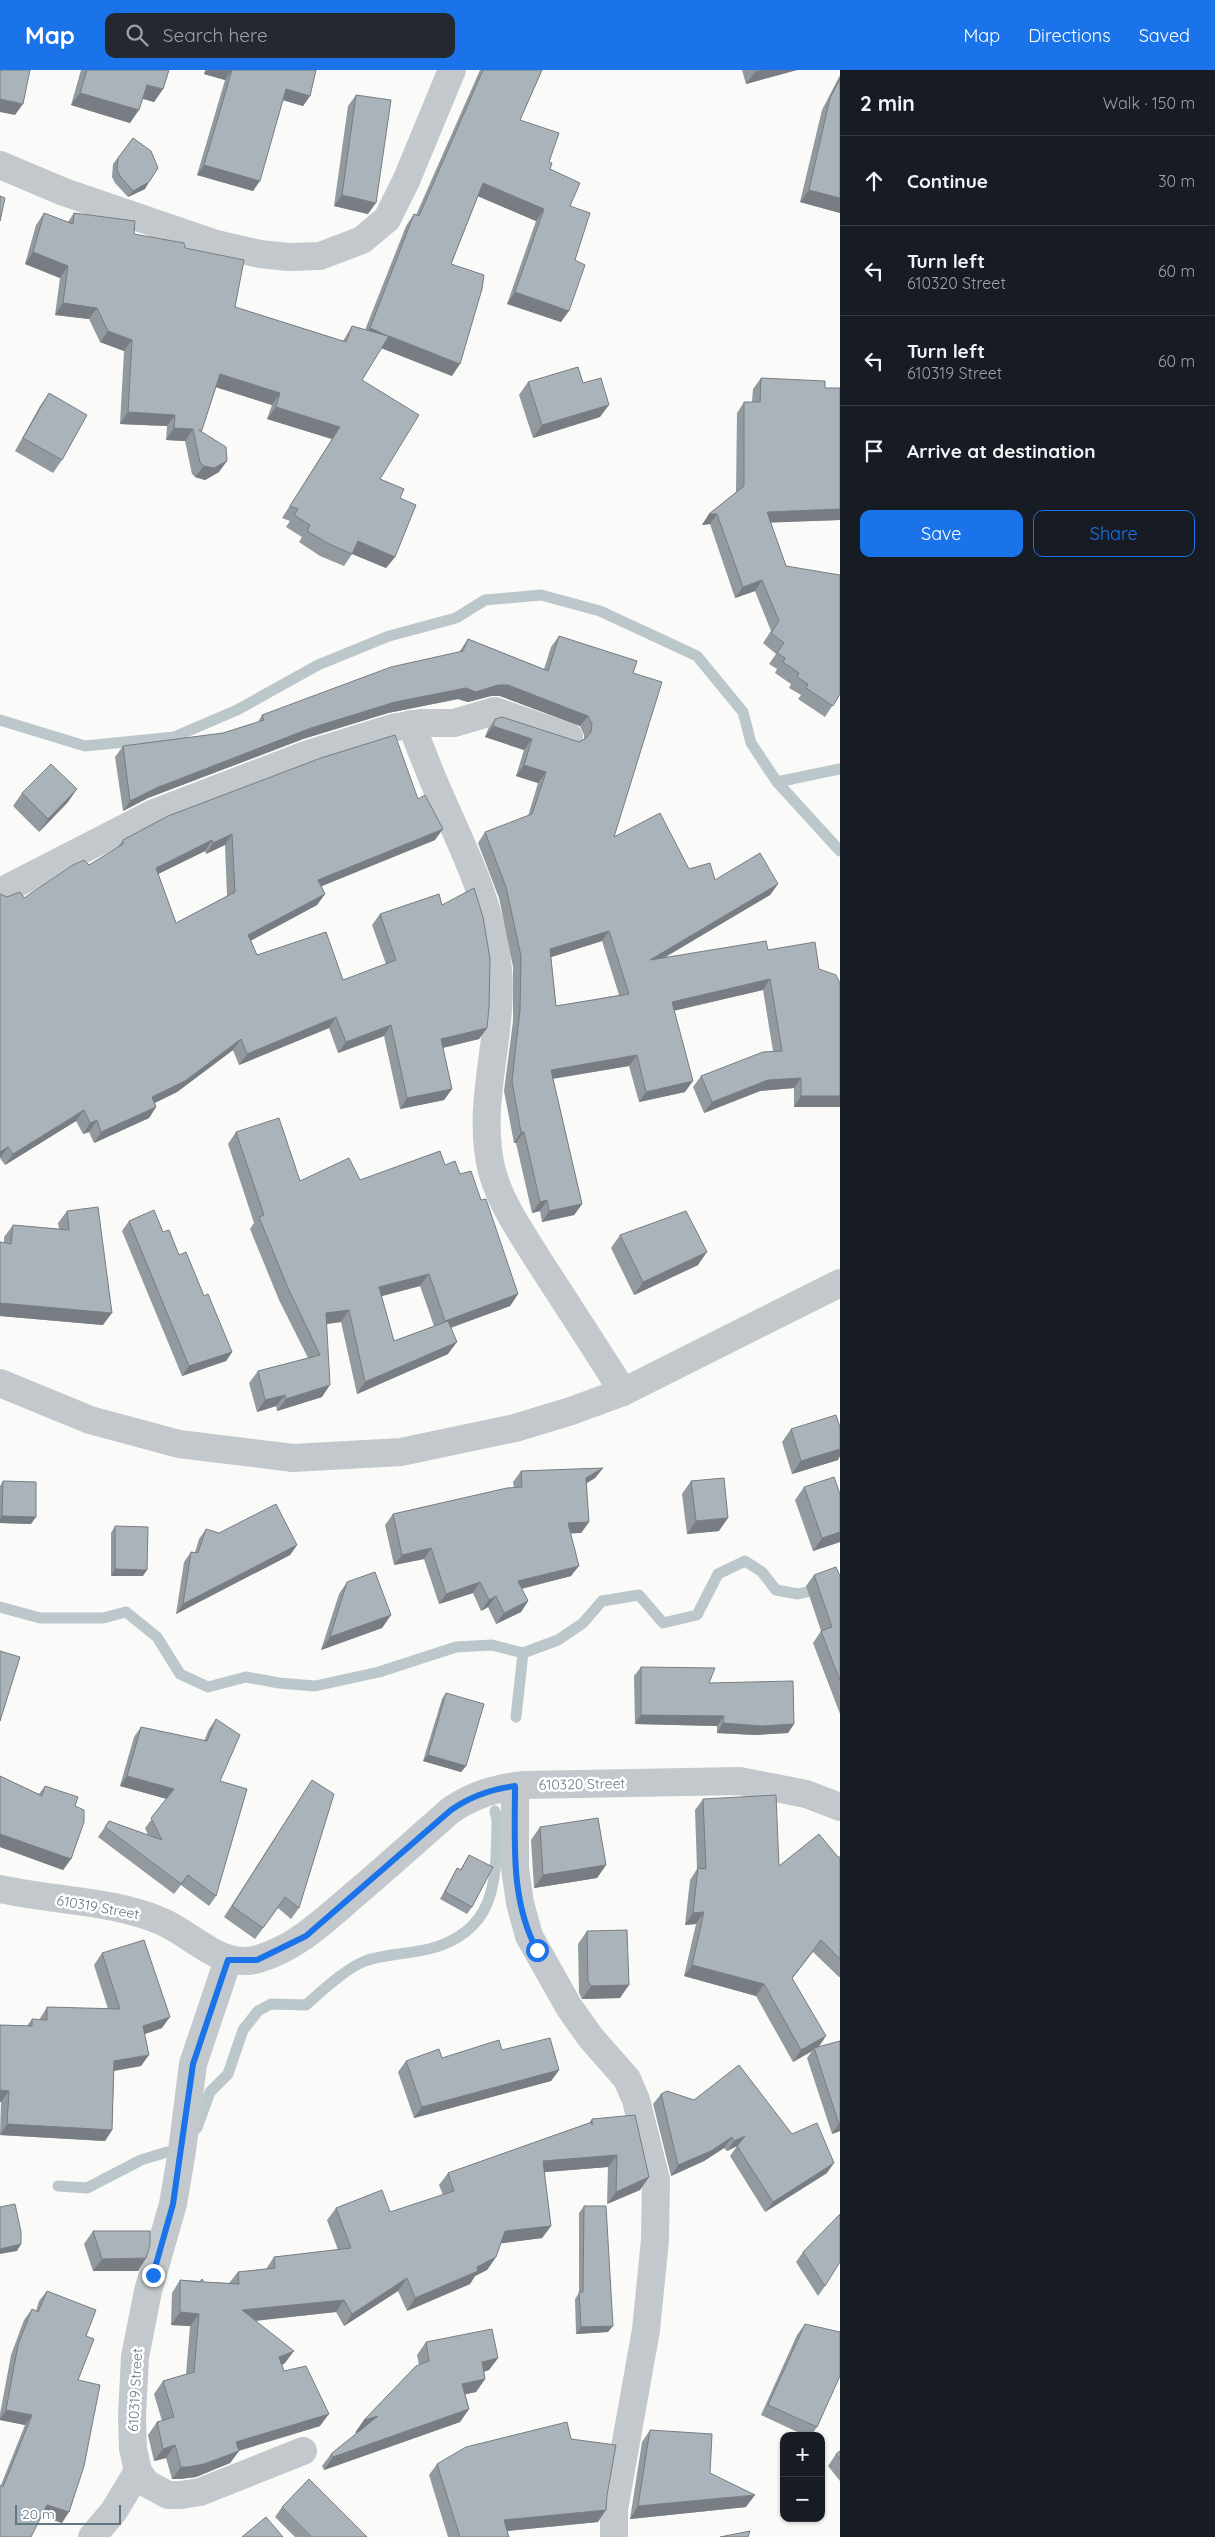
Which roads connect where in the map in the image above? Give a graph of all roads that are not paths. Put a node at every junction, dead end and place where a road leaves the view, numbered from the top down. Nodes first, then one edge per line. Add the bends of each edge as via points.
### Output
1 (452, 70) edge
2 (0, 165) edge
3 (411, 724) junction
4 (569, 738) edge
5 (0, 892) edge
6 (840, 1283) edge
7 (0, 1383) edge
8 (623, 1392) junction
9 (515, 1786) junction
10 (840, 1807) edge
11 (0, 1889) edge
12 (228, 1960) junction
13 (303, 2451) dead end
14 (138, 2470) junction
15 (92, 2537) edge
16 (614, 2537) edge

1 - 2 street via 387,219 362,240 320,256 260,254 216,244 64,192
3 - 4 street via 454,723 494,711
3 - 5 street via 308,754 154,813
3 - 8 street via 477,877 493,929 499,1015 487,1103 487,1142 492,1172 506,1206 527,1242
6 - 8 street
7 - 8 street via 90,1420 179,1444 293,1458 401,1452 515,1428
9 - 10 street, 610320 Street via 740,1780 806,1794
9 - 12 street, 610320 Street via 496,1788 470,1797 451,1810 306,1936 257,1960
9 - 16 street via 515,1868 529,1936 569,2007 626,2079 636,2100 656,2180 655,2240 646,2330 614,2509
11 - 12 street, 610319 Street via 125,1908 176,1928
12 - 14 street, 610319 Street via 193,2064 173,2204 148,2291 135,2357 132,2416 133,2449
13 - 14 street via 200,2492 181,2495 168,2494 146,2483
14 - 15 street via 114,2511

